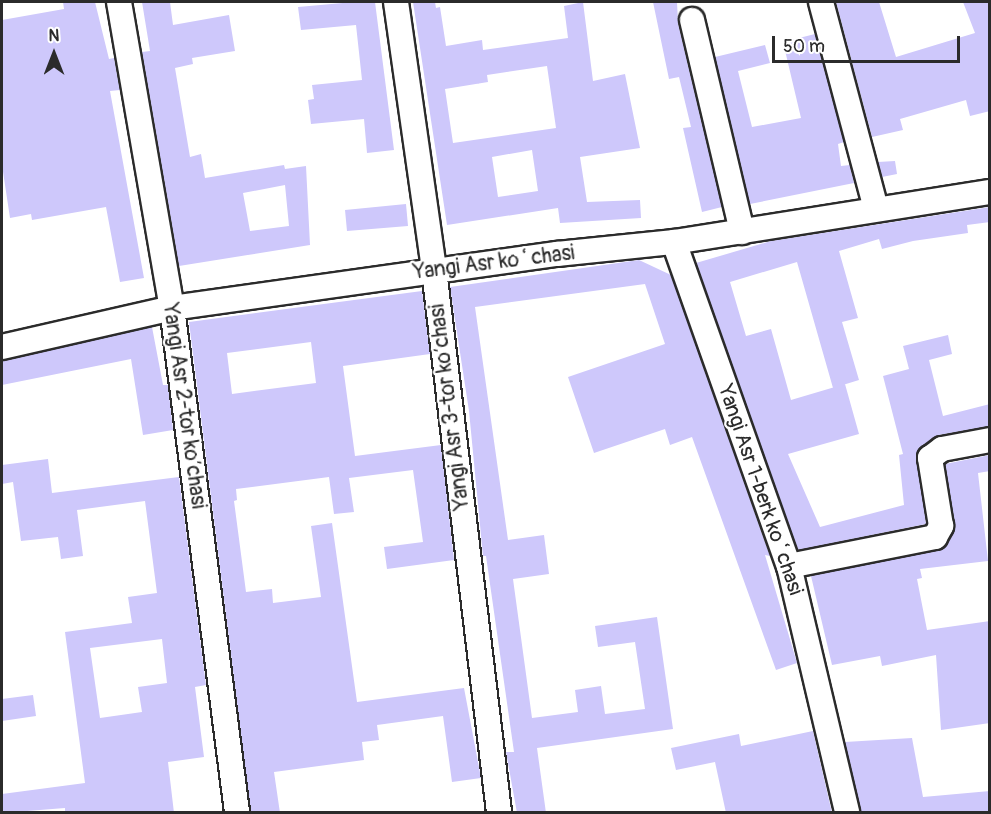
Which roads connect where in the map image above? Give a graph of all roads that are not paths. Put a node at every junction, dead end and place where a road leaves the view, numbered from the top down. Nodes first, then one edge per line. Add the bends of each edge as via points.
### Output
1 (119, 2) edge
2 (396, 2) edge
3 (821, 2) edge
4 (692, 20) dead end
5 (990, 192) edge
6 (876, 209) junction
7 (742, 232) junction
8 (674, 242) junction
9 (434, 270) junction
10 (172, 308) junction
11 (2, 347) edge
12 (990, 440) edge
13 (789, 566) junction
14 (237, 813) edge
15 (499, 813) edge
16 (848, 813) edge

1 - 10 street, Yangi Asr 2-tor koʼchasi
2 - 9 street, Yangi Asr 3-tor koʼchasi
3 - 6 street
4 - 7 street
5 - 6 street, Yangi Asr koʻchasi
6 - 7 street, Yangi Asr koʻchasi
7 - 8 street, Yangi Asr koʻchasi
8 - 9 street, Yangi Asr koʻchasi
8 - 13 street, Yangi Asr 1-berk koʻchasi
9 - 10 street, Yangi Asr koʻchasi
9 - 15 street, Yangi Asr 3-tor koʼchasi
10 - 11 street, Yangi Asr koʻchasi
10 - 14 street, Yangi Asr 2-tor koʼchasi
12 - 13 street via 942,449 930,458 941,526 935,537
13 - 16 street, Yangi Asr 1-berk koʻchasi

